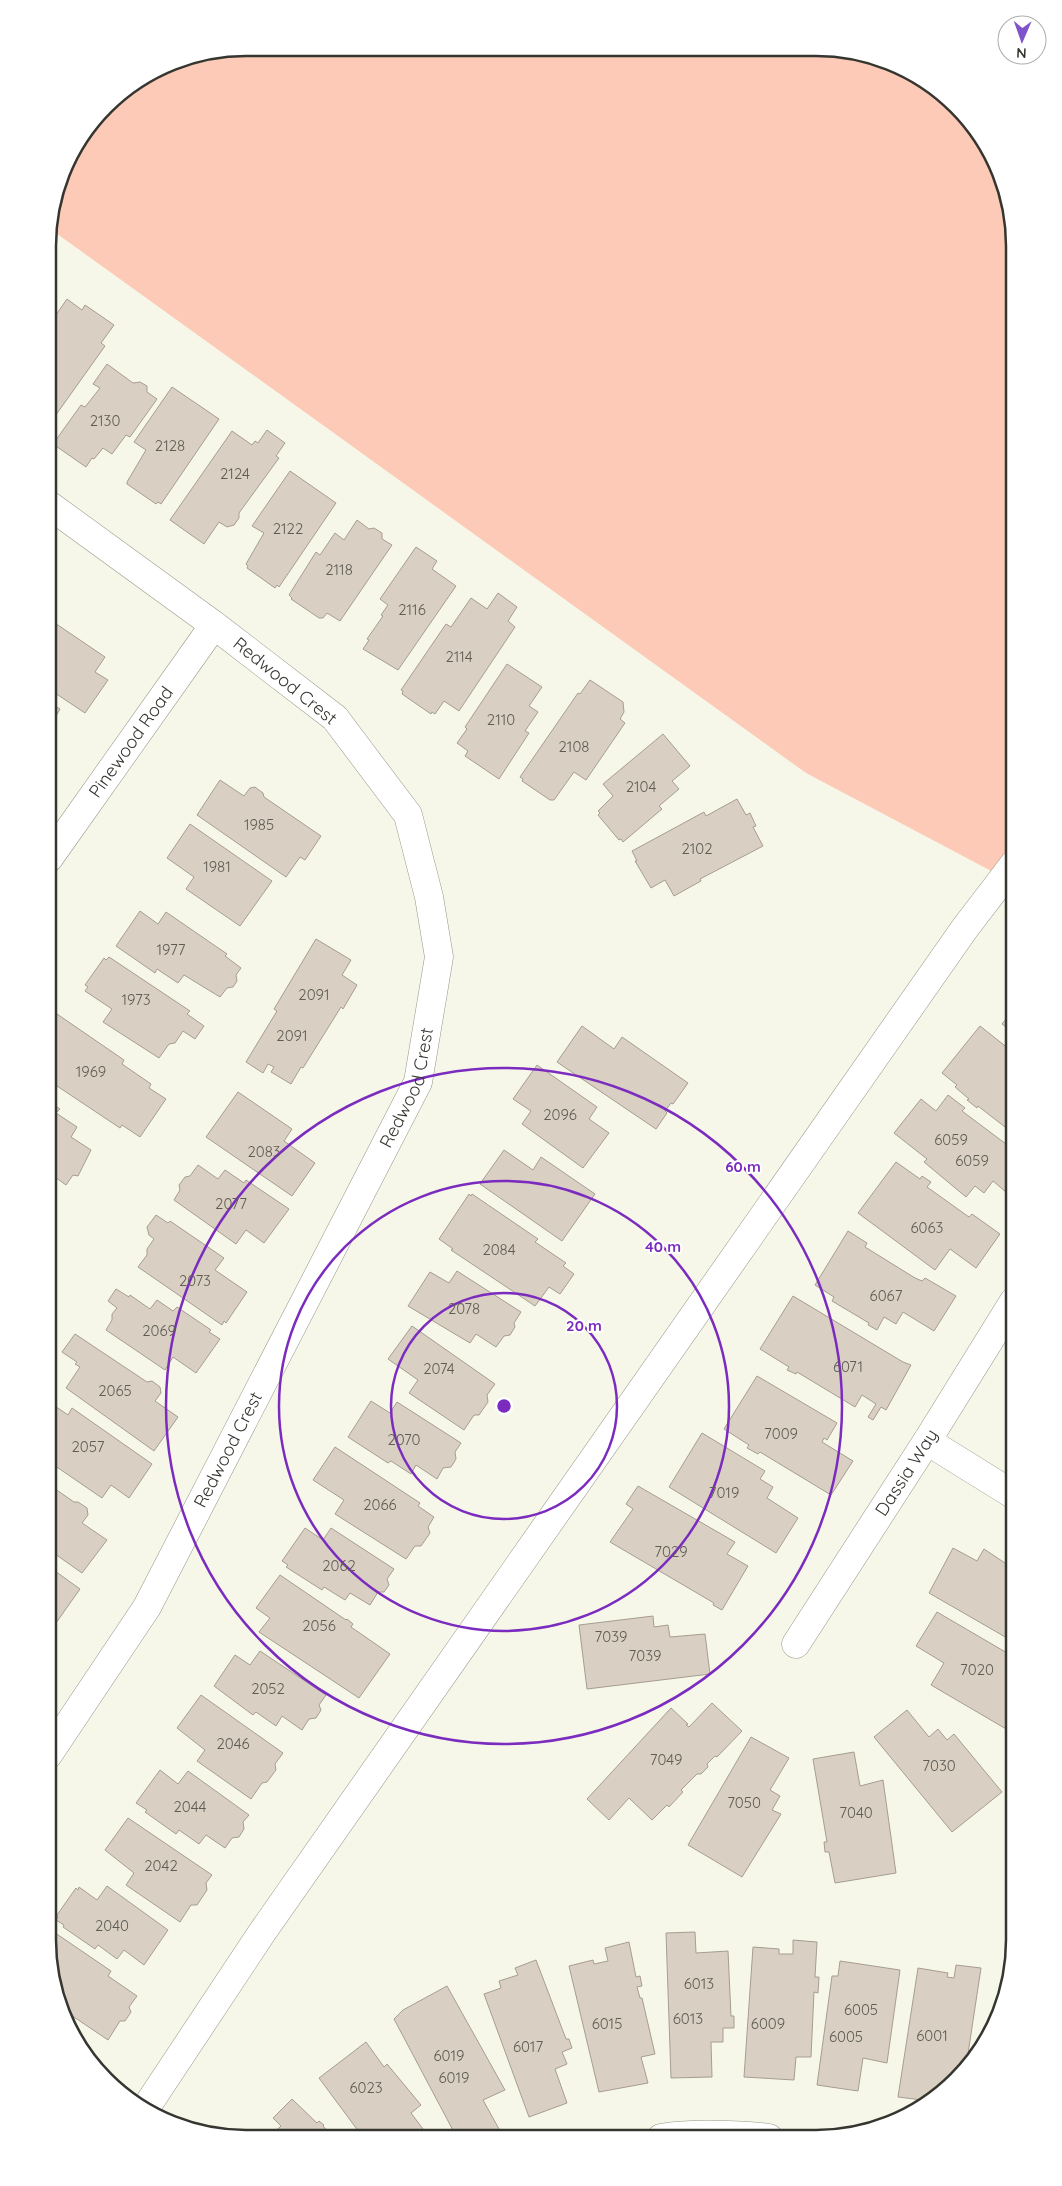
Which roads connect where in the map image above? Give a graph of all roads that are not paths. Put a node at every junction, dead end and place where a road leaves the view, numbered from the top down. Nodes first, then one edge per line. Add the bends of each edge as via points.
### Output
1 (56, 510) edge
2 (214, 625) junction
3 (56, 847) edge
4 (1006, 874) edge
5 (1006, 1314) edge
6 (927, 1442) junction
7 (1006, 1490) edge
8 (796, 1644) dead end
9 (56, 1743) edge
10 (149, 2103) edge

1 - 2 street, Redwood Crest
2 - 3 street, Pinewood Road
2 - 9 street, Redwood Crest via 335,718 408,815 429,897 439,957 418,1082 147,1607
4 - 10 street via 965,928 261,1934
5 - 6 street, Dassia Way
6 - 7 street
6 - 8 street, Dassia Way

